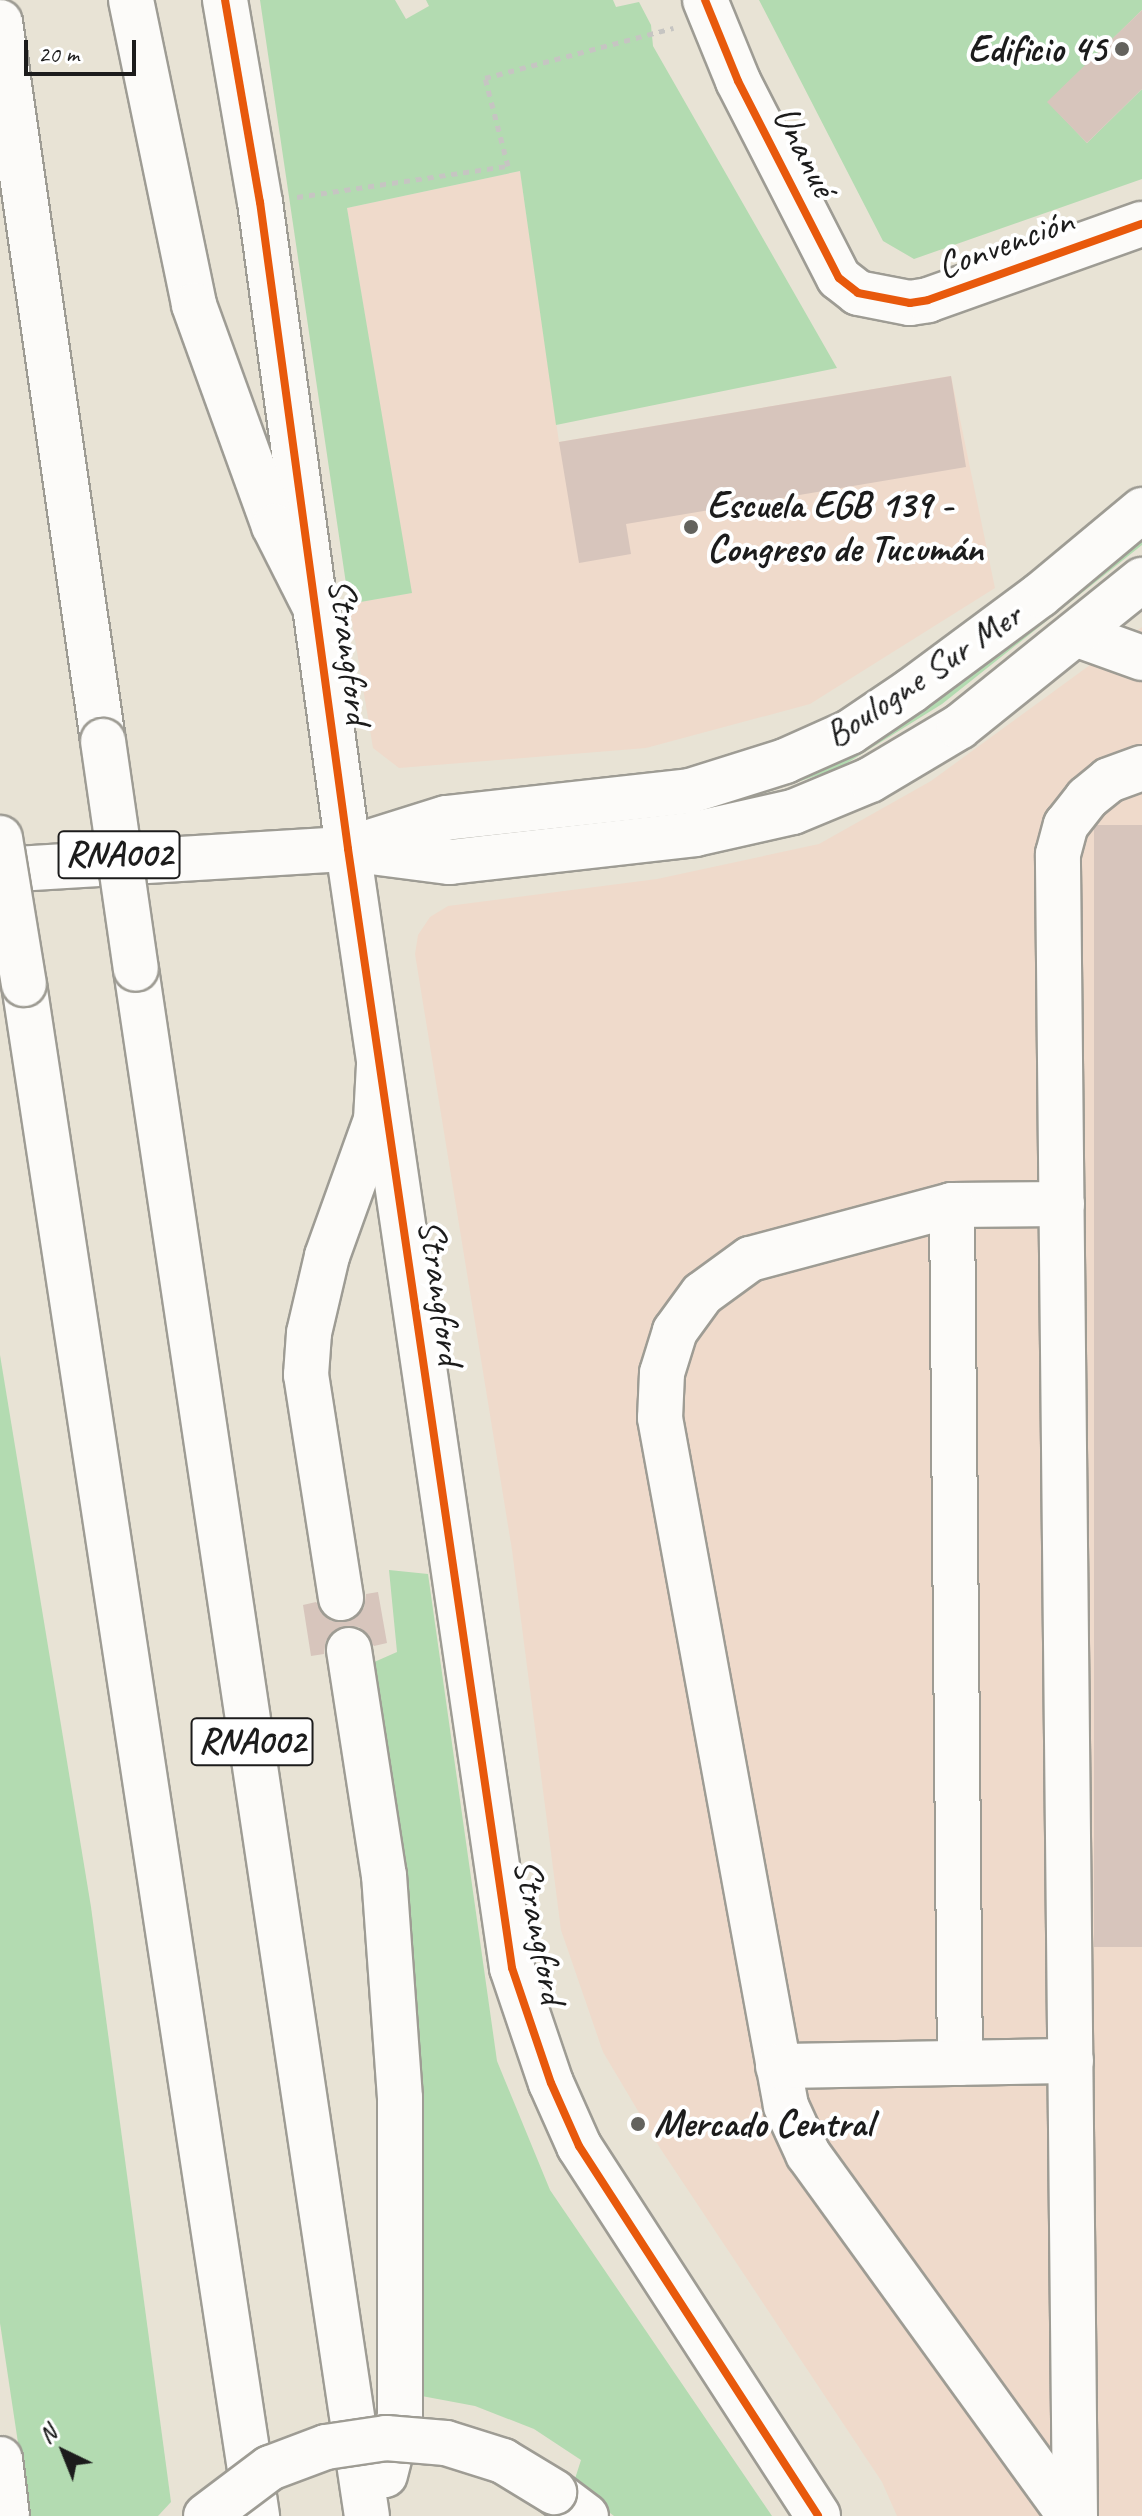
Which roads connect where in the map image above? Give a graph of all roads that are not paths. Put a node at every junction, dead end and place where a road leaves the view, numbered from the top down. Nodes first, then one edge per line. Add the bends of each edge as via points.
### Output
1 (131, 0) edge
2 (225, 0) edge
3 (708, 9) edge
4 (0, 22) edge
5 (1135, 223) edge
6 (885, 300) joint
7 (1142, 510) edge
8 (1142, 580) edge
9 (318, 613) junction
10 (1078, 635) junction
11 (1142, 658) edge
12 (1142, 768) edge
13 (0, 838) edge
14 (348, 849) junction
15 (0, 870) edge
16 (379, 1064) junction
17 (1062, 1204) junction
18 (952, 1205) junction
19 (341, 1598) dead end
20 (349, 1650) dead end
21 (1071, 2061) junction
22 (960, 2063) junction
23 (778, 2066) junction
24 (0, 2459) edge
25 (570, 2504) edge
26 (7, 2516) edge
27 (206, 2516) edge
28 (257, 2516) edge
29 (367, 2516) edge
30 (375, 2516) edge
31 (818, 2516) edge
32 (1072, 2516) edge

1 - 9 main road via 194,305 274,526
2 - 9 main road, Strangford via 260,202
3 - 6 main road, Unanué via 839,278 858,293
4 - 29 main road, RNA002, bridge
5 - 6 main road, Convención via 928,300
7 - 14 main road, Boulogne Sur Mer via 1040,595 912,690 850,732 785,761 690,791 446,818
8 - 10 main road, Boulogne Sur Mer
9 - 14 main road, Strangford
10 - 11 main road
10 - 14 main road, Boulogne Sur Mer via 959,727 870,780 793,812 695,834 450,862
12 - 17 main road via 1109,780 1087,798 1066,825 1058,854
13 - 28 main road, RNA002, bridge
14 - 15 main road, Boulogne Sur Mer
14 - 16 main road, Strangford
16 - 19 main road via 376,1120 327,1256 309,1333 306,1375
16 - 31 main road, Strangford via 512,1968 579,2146
17 - 18 main road
17 - 21 main road
18 - 22 main road
18 - 23 main road via 750,1259 702,1294 675,1331 662,1373 660,1418
20 - 30 main road via 384,1875 400,2098 400,2416
21 - 22 main road
21 - 32 main road
22 - 23 main road
23 - 32 main road via 786,2106 808,2154
24 - 26 main road
25 - 27 main road, bridge via 503,2461 446,2443 386,2438 326,2447 270,2468

